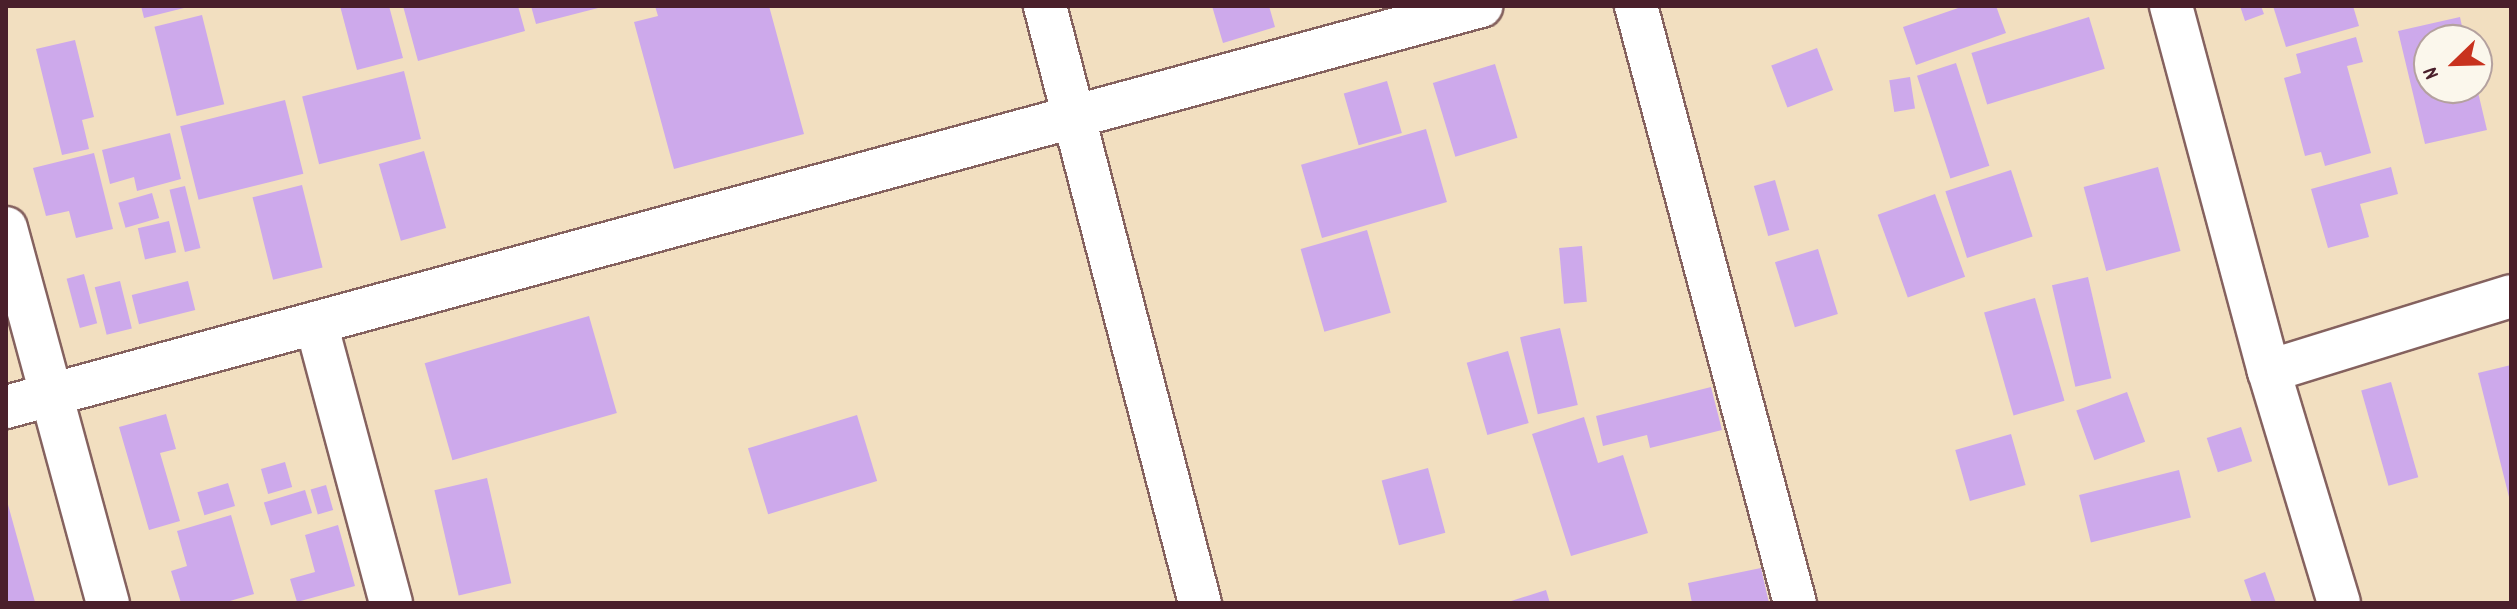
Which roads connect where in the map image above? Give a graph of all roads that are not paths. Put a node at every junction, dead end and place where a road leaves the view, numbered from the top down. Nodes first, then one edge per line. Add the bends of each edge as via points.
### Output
1 (1045, 6) edge
2 (1481, 6) edge
3 (1636, 6) edge
4 (2171, 6) edge
5 (1073, 116) junction
6 (6, 228) edge
7 (2511, 296) edge
8 (316, 323) junction
9 (2269, 371) junction
10 (54, 395) junction
11 (6, 407) edge
12 (108, 603) edge
13 (391, 603) edge
14 (1200, 603) edge
15 (1795, 603) edge
16 (2339, 603) edge

1 - 5 street
2 - 5 street
3 - 15 street
4 - 9 street
5 - 8 street
5 - 14 street
6 - 10 street
7 - 9 street
8 - 10 street
8 - 13 street
9 - 16 street
10 - 11 street
10 - 12 street

